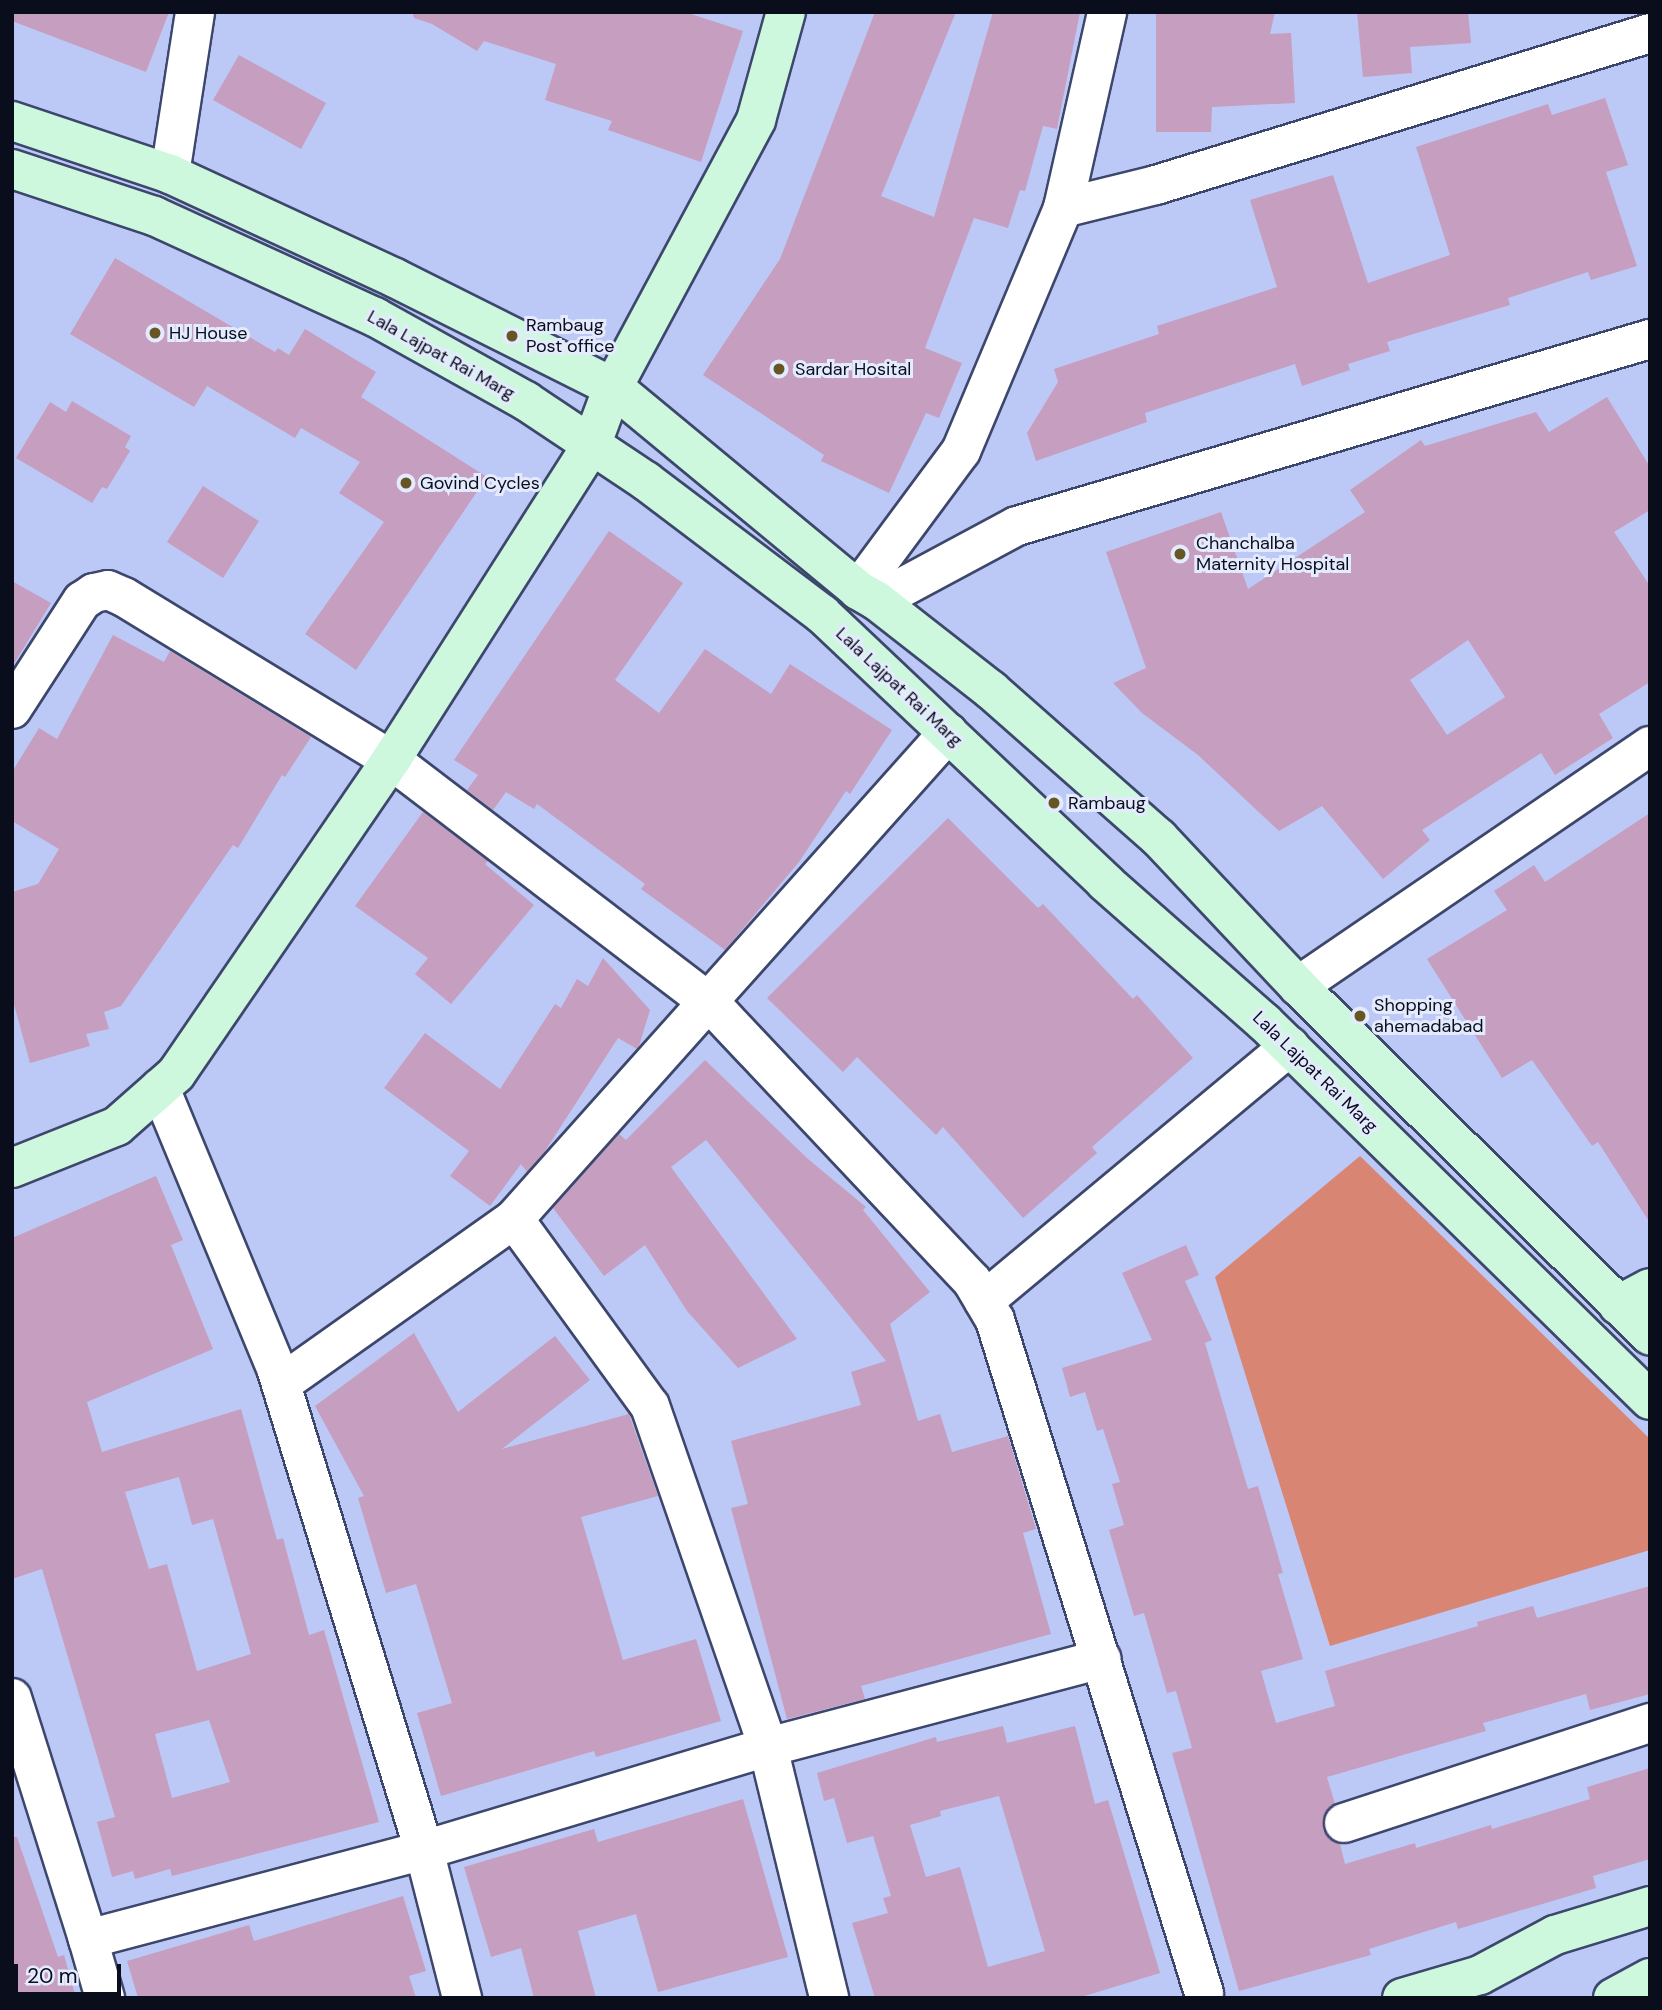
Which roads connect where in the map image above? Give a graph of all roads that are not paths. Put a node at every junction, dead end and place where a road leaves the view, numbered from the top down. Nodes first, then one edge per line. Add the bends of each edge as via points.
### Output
1 (195, 12) edge
2 (786, 12) edge
3 (1107, 12) edge
4 (1650, 33) edge
5 (12, 121) edge
6 (12, 169) edge
7 (170, 174) junction
8 (1063, 208) junction
9 (1650, 339) edge
10 (613, 387) junction
11 (591, 446) junction
12 (867, 596) junction
13 (12, 709) edge
14 (948, 733) junction
15 (1650, 746) edge
16 (391, 760) junction
17 (1298, 986) junction
18 (710, 1003) junction
19 (1290, 1046) junction
20 (160, 1088) junction
21 (12, 1168) edge
22 (514, 1219) junction
23 (1634, 1296) edge
24 (984, 1301) junction
25 (1650, 1336) edge
26 (281, 1384) junction
27 (1650, 1400) edge
28 (1102, 1659) junction
29 (12, 1698) edge
30 (1650, 1723) edge
31 (768, 1747) junction
32 (1344, 1823) dead end
33 (424, 1850) junction
34 (1650, 1906) edge
35 (88, 1939) junction
36 (1650, 1978) edge
37 (1458, 1990) edge
38 (1204, 1993) dead end
39 (105, 1998) edge
40 (461, 1998) edge
41 (829, 1998) edge
42 (1402, 1998) edge
43 (1613, 1998) edge

1 - 7 street
2 - 10 main road via 756,120
3 - 8 street
4 - 8 street via 1156,185
5 - 7 main road
6 - 11 main road, Lala Lajpat Rai Marg via 154,216 375,317 526,401
7 - 10 main road via 395,278
8 - 12 street via 961,451
9 - 12 street via 1017,526
10 - 11 main road
10 - 12 main road
11 - 14 main road, Lala Lajpat Rai Marg via 646,481 822,614
11 - 16 main road
12 - 17 main road via 991,690 1159,838
13 - 16 street via 82,601 108,590
14 - 18 street
14 - 19 main road, Lala Lajpat Rai Marg via 1105,882
15 - 17 street
16 - 18 street
16 - 20 main road via 176,1074
17 - 23 main road
18 - 22 street
18 - 24 street via 972,1281
19 - 24 street
19 - 27 main road, Lala Lajpat Rai Marg
20 - 21 main road via 117,1126
20 - 26 street
22 - 26 street
22 - 31 street via 650,1406
23 - 25 main road
24 - 28 street via 995,1320
26 - 33 street
28 - 31 street
28 - 38 street
29 - 35 street
30 - 32 street
31 - 33 street
31 - 41 street
33 - 35 street
33 - 40 street
34 - 37 main road via 1555,1935
35 - 39 street
36 - 43 main road
37 - 42 main road

